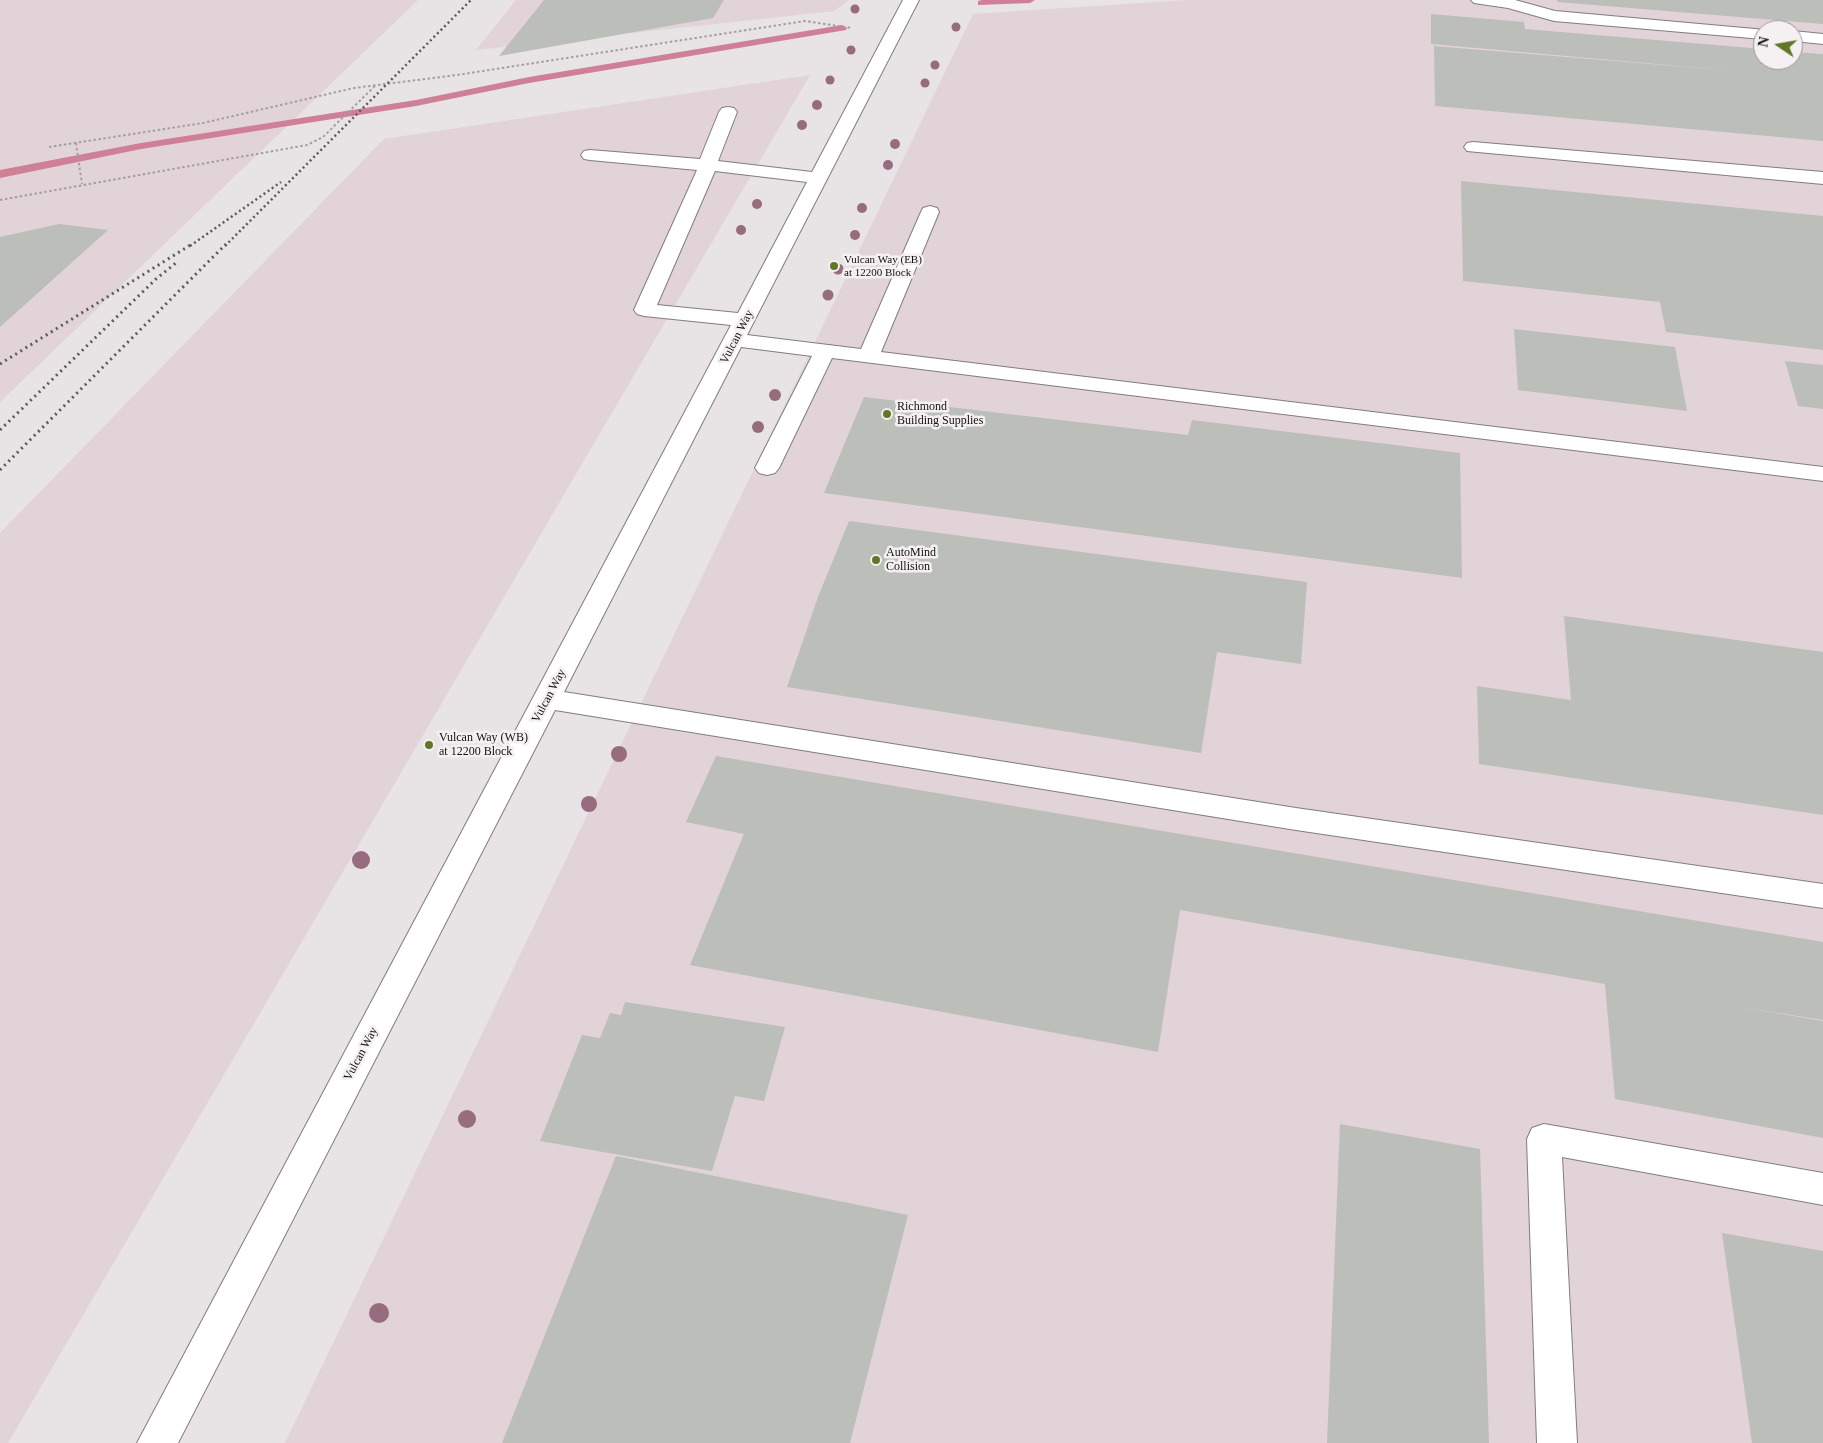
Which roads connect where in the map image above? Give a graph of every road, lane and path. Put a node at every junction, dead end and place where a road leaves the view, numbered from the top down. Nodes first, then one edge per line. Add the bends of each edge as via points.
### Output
1 (911, 0) edge
2 (1478, 0) edge
3 (852, 28) dead end
4 (1753, 33) edge
5 (1803, 37) edge
6 (1823, 39) edge
7 (376, 85) junction
8 (728, 112) dead end
9 (76, 143) junction
10 (49, 147) dead end
11 (1474, 147) dead end
12 (590, 155) dead end
13 (707, 165) junction
14 (819, 178) junction
15 (1823, 178) edge
16 (82, 184) junction
17 (0, 200) edge
18 (930, 212) dead end
19 (740, 330) junction
20 (825, 351) junction
21 (868, 357) junction
22 (768, 468) dead end
23 (1823, 474) edge
24 (547, 699) junction
25 (1823, 896) edge
26 (1823, 1189) edge
27 (157, 1443) edge
28 (1557, 1443) edge

1 - 14 street, Vulcan Way
2 - 4 street via 1509,3 1554,16
3 - 7 path via 805,20
5 - 6 street
7 - 9 path via 203,123
7 - 16 path via 323,137 307,145
8 - 13 street
9 - 10 path
9 - 16 path
11 - 15 street
12 - 13 street
13 - 14 street
13 - 19 street via 644,310
14 - 19 street, Vulcan Way
16 - 17 path
18 - 21 street
19 - 20 street
19 - 24 street, Vulcan Way
20 - 21 street
20 - 22 street
21 - 23 street
24 - 25 street via 1296,819
24 - 27 street, Vulcan Way
26 - 28 street via 1544,1139

